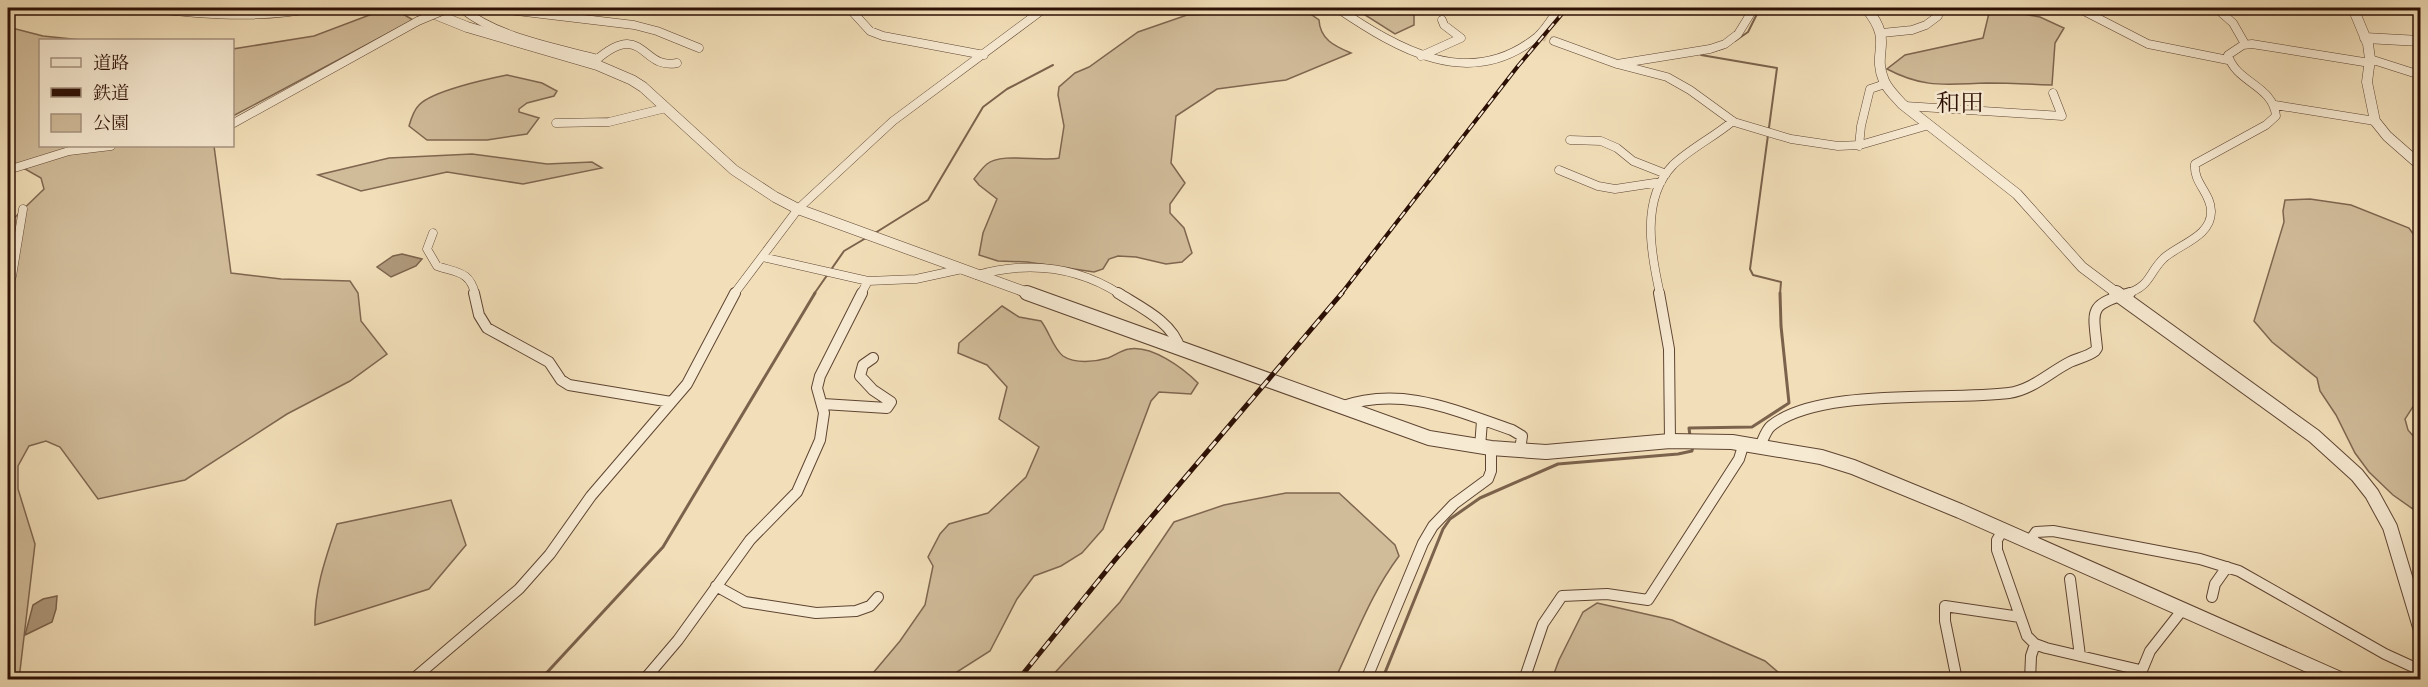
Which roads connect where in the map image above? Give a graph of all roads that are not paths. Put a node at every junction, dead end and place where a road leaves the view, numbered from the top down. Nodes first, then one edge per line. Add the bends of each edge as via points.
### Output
1 (148, 8) edge
2 (314, 8) edge
3 (420, 8) edge
4 (461, 8) edge
5 (491, 8) edge
6 (849, 8) edge
7 (1045, 8) edge
8 (1337, 8) edge
9 (1559, 8) edge
10 (1754, 8) edge
11 (1866, 8) edge
12 (1938, 8) edge
13 (2078, 8) edge
14 (2216, 8) edge
15 (2353, 8) edge
16 (445, 9) edge
17 (1442, 20) dead end
18 (1882, 33) junction
19 (2421, 36) edge
20 (2365, 38) junction
21 (1554, 41) tunnel mouth
22 (2410, 41) junction
23 (2421, 41) edge
24 (2245, 44) junction
25 (699, 48) dead end
26 (984, 55) junction
27 (1421, 56) junction
28 (2228, 60) junction
29 (595, 61) junction
30 (2370, 61) junction
31 (677, 63) dead end
32 (1617, 64) junction
33 (2421, 75) edge
34 (1885, 84) junction
35 (2053, 93) dead end
36 (2276, 105) junction
37 (1905, 106) junction
38 (666, 108) junction
39 (1733, 121) junction
40 (2375, 121) junction
41 (234, 123) edge
42 (556, 123) dead end
43 (1929, 125) junction
44 (1570, 140) dead end
45 (1859, 146) junction
46 (103, 147) edge
47 (2421, 165) edge
48 (8, 170) edge
49 (1559, 170) dead end
50 (1664, 178) junction
51 (798, 208) junction
52 (23, 209) dead end
53 (433, 233) dead end
54 (762, 257) junction
55 (962, 269) junction
56 (977, 274) junction
57 (868, 281) junction
58 (8, 285) edge
59 (2118, 295) junction
60 (1180, 349) junction
61 (873, 358) dead end
62 (671, 402) junction
63 (823, 404) junction
64 (1340, 407) junction
65 (1482, 421) junction
66 (1670, 441) junction
67 (1744, 443) junction
68 (1760, 446) junction
69 (1485, 447) junction
70 (1520, 450) junction
71 (2003, 530) junction
72 (2029, 542) junction
73 (2227, 567) junction
74 (2070, 579) dead end
75 (716, 586) junction
76 (878, 597) dead end
77 (2212, 597) dead end
78 (2182, 609) junction
79 (2020, 617) junction
80 (2421, 627) edge
81 (2036, 644) junction
82 (2080, 656) junction
83 (2421, 670) edge
84 (2139, 675) edge
85 (412, 680) edge
86 (644, 680) edge
87 (1366, 680) edge
88 (1524, 680) edge
89 (1957, 680) edge
90 (2030, 680) edge
91 (2342, 680) edge

1 - 2 street via 261,17
3 - 29 street via 503,39
4 - 29 street via 505,31
5 - 25 street via 634,25
6 - 26 street via 870,31 883,36
7 - 26 street
8 - 27 street
9 - 27 street via 1539,35 1498,61 1477,64
10 - 32 street via 1744,29 1718,48
11 - 18 street
12 - 18 street via 1938,16 1920,28
13 - 28 street via 2148,44
14 - 24 street via 2233,23
15 - 20 street
16 - 41 street, bridge
17 - 27 street via 1461,38
18 - 34 street
19 - 22 street
20 - 22 street
20 - 30 street
21 - 32 street
22 - 23 street
24 - 28 street via 2233,50
24 - 30 street
26 - 51 street via 893,121
28 - 36 street
29 - 31 street via 616,46 628,44 642,47 660,63
29 - 38 street via 628,76
30 - 33 street
30 - 40 street via 2367,82
32 - 39 street via 1676,81
34 - 37 street
34 - 45 street via 1870,89 1858,132
35 - 37 street via 2062,116
36 - 40 street
36 - 59 street via 2276,116 2266,125 2195,164 2194,176 2212,210 2206,227 2159,263 2150,282 2136,291
37 - 43 street
38 - 42 street via 609,122
38 - 51 street via 740,177
39 - 45 street via 1767,133 1835,146
39 - 50 street via 1681,160
40 - 47 street
43 - 45 street
43 - 59 street via 2017,194 2082,267
44 - 50 street via 1601,141
46 - 48 street via 69,151
49 - 50 street via 1607,189 1625,189
50 - 66 street via 1654,194 1651,221 1658,292 1668,336
51 - 54 street
51 - 55 street
52 - 58 street
53 - 62 street via 426,249 437,266 472,281 479,315 487,328 549,362 569,385
54 - 57 street
54 - 62 street via 737,289 687,384
55 - 56 street
55 - 57 street via 926,278
56 - 60 street
56 - 60 street via 1014,268 1083,274 1173,331
57 - 63 street via 820,376 817,388
59 - 68 street via 2105,302 2094,316 2095,352 2075,359 2028,387 2010,393 1907,396 1812,407 1769,428
59 - 80 street via 2314,436 2357,475 2390,527
60 - 64 street
61 - 63 street via 863,365 860,376 891,402 887,408
62 - 85 street via 519,589
63 - 75 street via 820,440 797,492 750,540
64 - 65 street via 1370,397 1408,398
64 - 69 street via 1430,438
65 - 69 street
65 - 70 street via 1518,433 1522,441
66 - 67 street
66 - 70 street via 1567,451
67 - 68 street
67 - 88 street via 1739,459 1648,600 1607,594 1562,596 1544,623
68 - 71 street via 1852,467
69 - 70 street
69 - 87 street via 1491,471 1488,479 1442,514 1423,543
71 - 72 street
71 - 79 street via 1997,550
72 - 73 street via 2036,532 2053,531
72 - 78 street
73 - 77 street via 2215,584
73 - 83 street
74 - 82 street
75 - 76 street via 744,601 817,614 861,610
75 - 86 street
78 - 84 street via 2154,646
78 - 91 street
79 - 81 street via 2027,636
79 - 89 street via 1945,606
81 - 82 street
81 - 90 street
82 - 84 street

